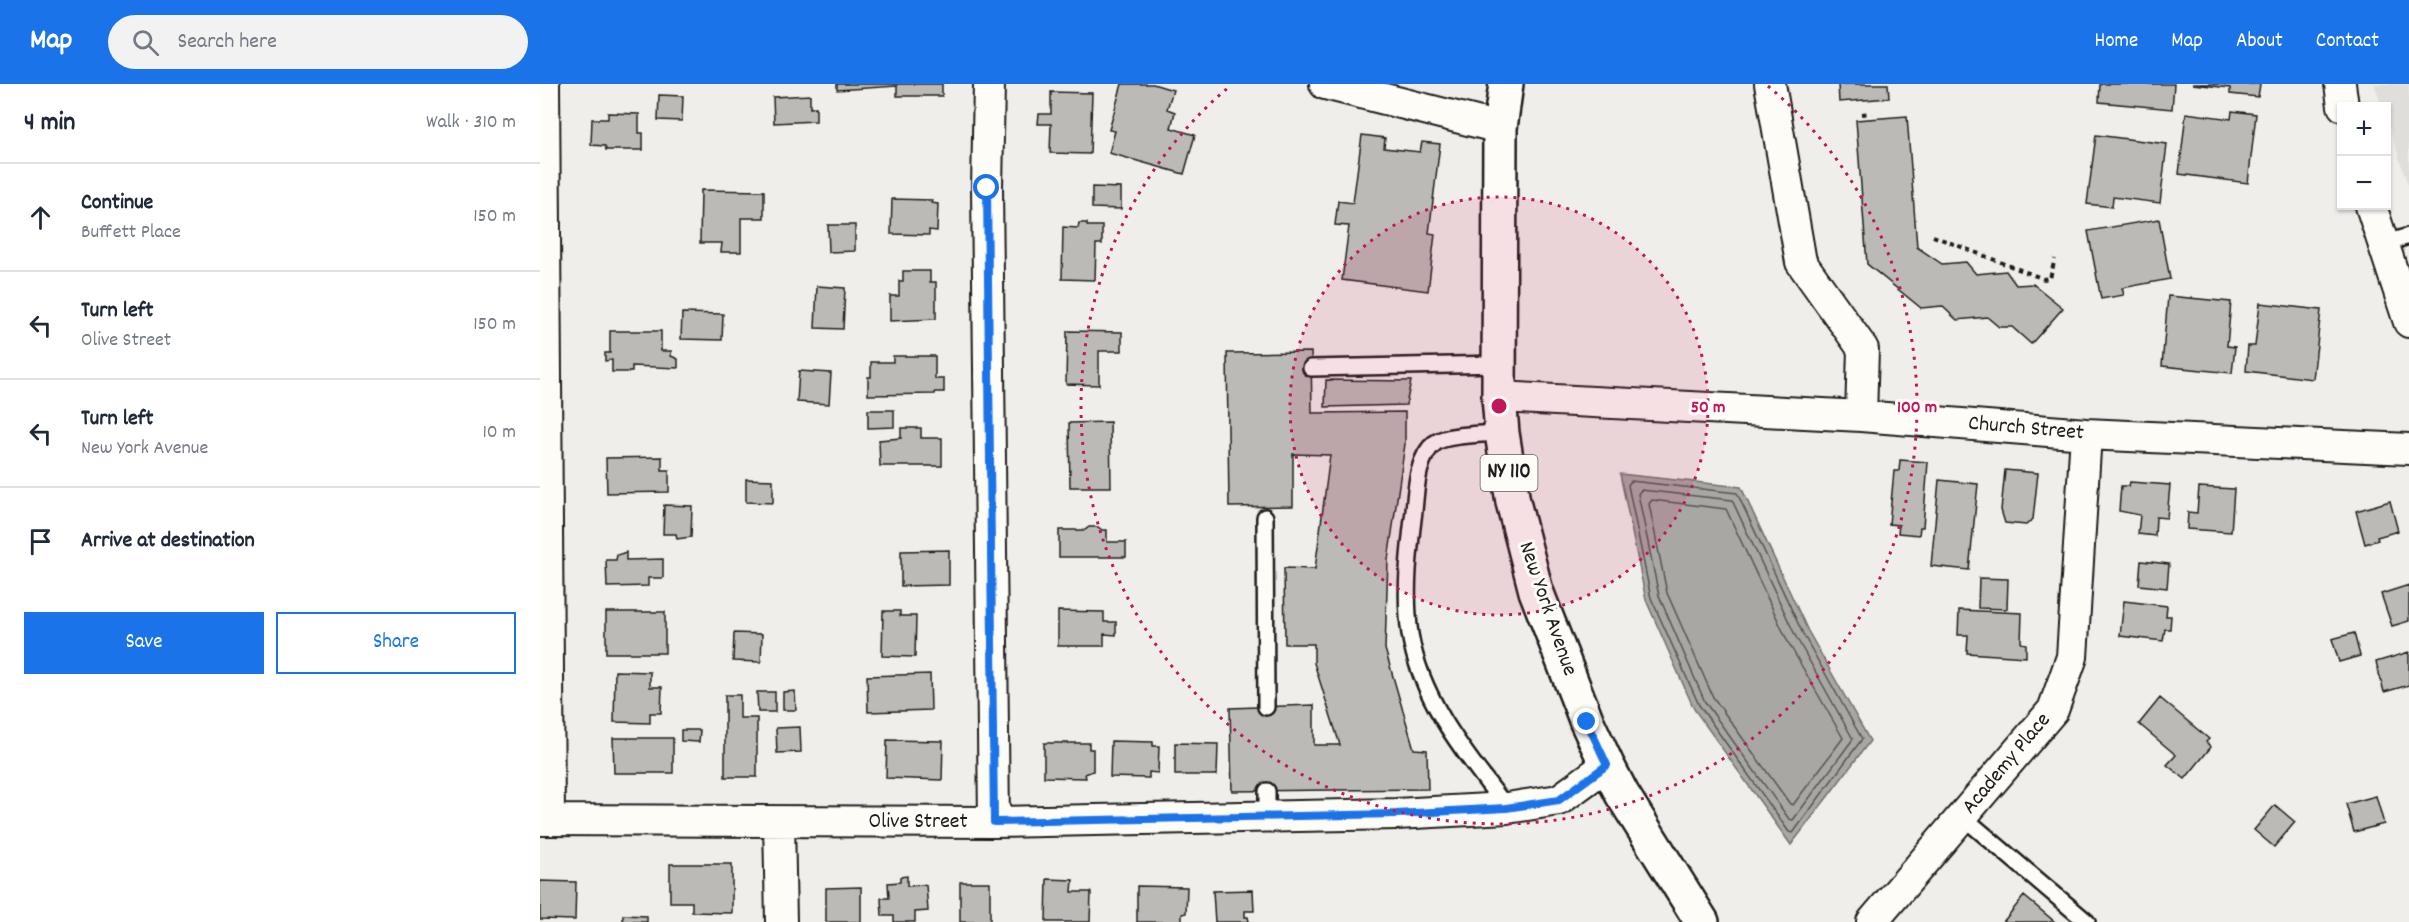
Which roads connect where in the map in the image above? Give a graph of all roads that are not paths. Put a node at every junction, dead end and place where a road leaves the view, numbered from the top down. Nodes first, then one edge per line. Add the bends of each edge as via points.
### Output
1 (544, 84) edge
2 (989, 84) edge
3 (1325, 84) edge
4 (1506, 84) edge
5 (1770, 84) edge
6 (2340, 84) edge
7 (2342, 102) edge
8 (1500, 128) junction
9 (2374, 210) edge
10 (2396, 240) edge
11 (2409, 322) edge
12 (1499, 364) junction
13 (1311, 368) dead end
14 (1499, 397) junction
15 (1861, 416) junction
16 (1502, 433) junction
17 (2086, 434) junction
18 (2409, 449) edge
19 (1265, 517) dead end
20 (1266, 707) dead end
21 (1607, 765) junction
22 (1506, 808) junction
23 (1962, 816) junction
24 (545, 820) edge
25 (778, 822) junction
26 (994, 822) junction
27 (781, 922) edge
28 (1702, 922) edge
29 (1872, 922) edge
30 (2087, 922) edge

1 - 24 street
2 - 26 street
3 - 8 street
4 - 8 main road, New York Avenue / NY 110
5 - 15 street via 1801,262 1863,349
6 - 7 street
8 - 12 main road, New York Avenue / NY 110
9 - 10 street
10 - 11 street
12 - 13 lane
12 - 14 main road, New York Avenue / NY 110
14 - 15 street, Church Street
14 - 16 main road, New York Avenue / NY 110
15 - 17 street, Church Street
16 - 21 main road, New York Avenue / NY 110 via 1536,591
16 - 22 lane via 1444,439 1435,442 1425,455 1407,561 1410,634 1421,670 1439,714
17 - 18 street, Church Street
17 - 23 street, Academy Place via 2072,657 2053,710
19 - 20 lane
21 - 22 street, Olive Street via 1559,800
21 - 28 main road, New York Avenue / NY 110
22 - 26 street, Olive Street via 1396,814 1267,804
23 - 29 street, Academy Place
23 - 30 lane
24 - 25 street, Olive Street
25 - 26 street, Olive Street
25 - 27 street

